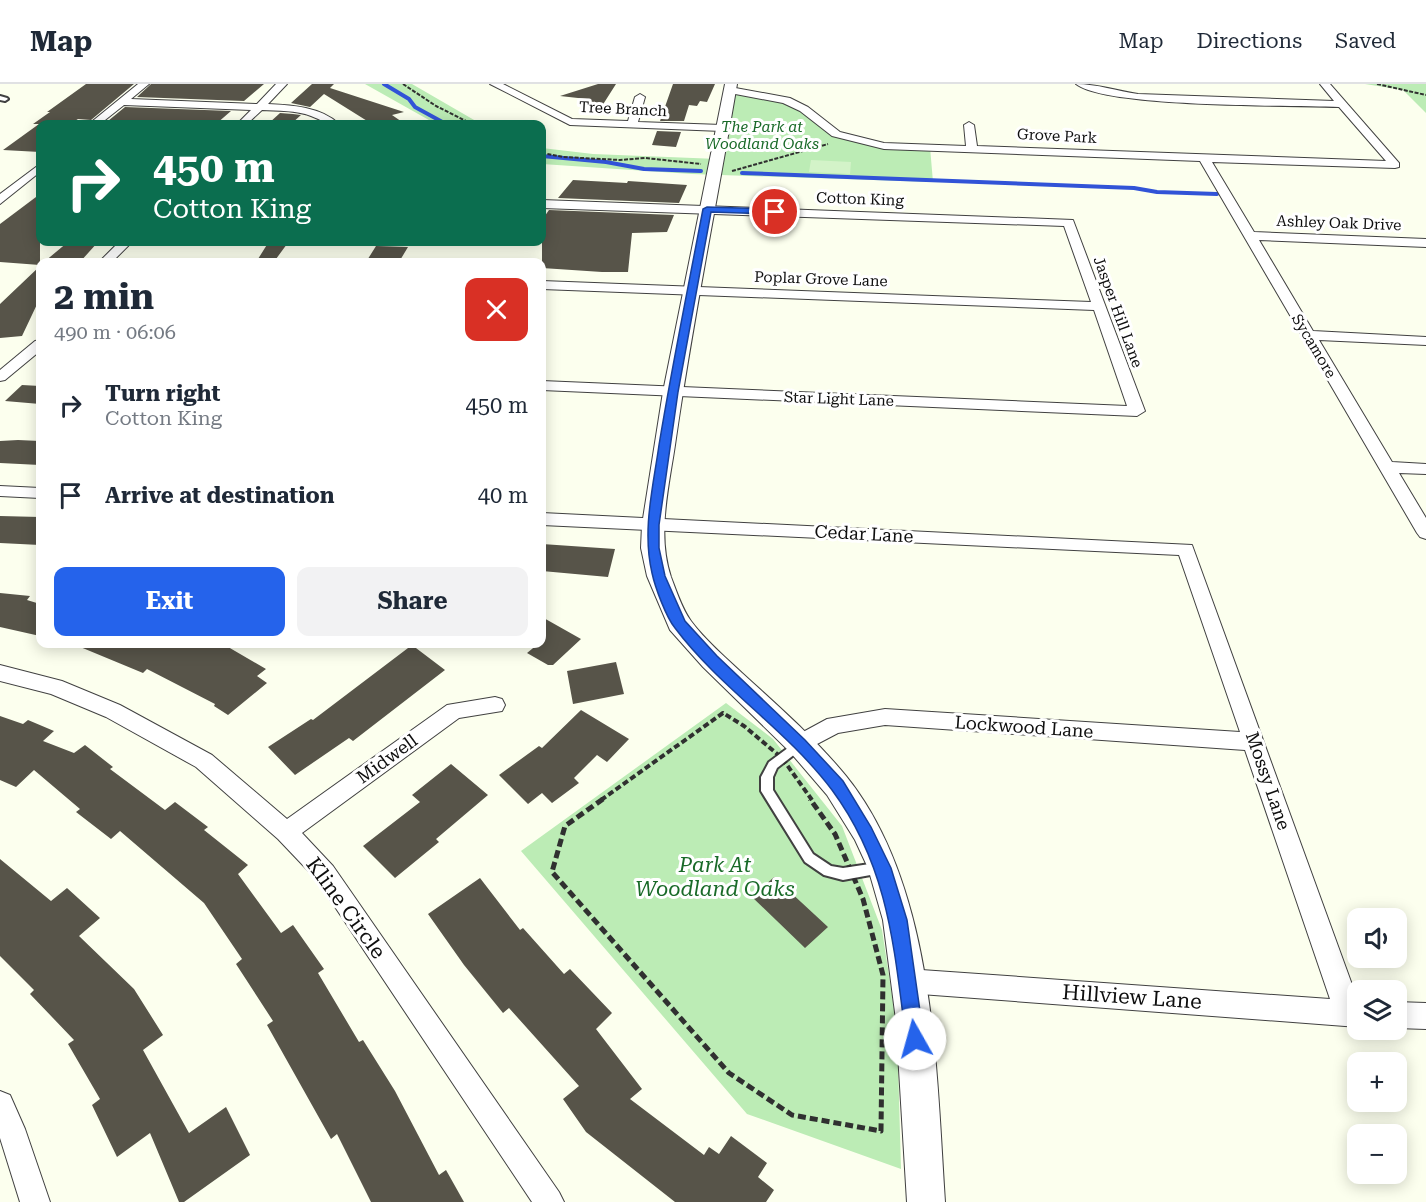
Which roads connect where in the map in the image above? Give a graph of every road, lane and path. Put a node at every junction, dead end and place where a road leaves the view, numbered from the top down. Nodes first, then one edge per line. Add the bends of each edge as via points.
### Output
1 (144, 84) edge
2 (282, 84) edge
3 (403, 84) edge
4 (495, 84) edge
5 (1081, 84) edge
6 (1150, 84) edge
7 (1325, 84) edge
8 (1377, 84) edge
9 (730, 87) edge
10 (1426, 95) edge
11 (640, 96) dead end
12 (1138, 97) junction
13 (122, 102) junction
14 (1343, 104) junction
15 (260, 106) junction
16 (99, 120) edge
17 (246, 120) edge
18 (325, 120) edge
19 (464, 120) edge
20 (632, 125) junction
21 (969, 125) dead end
22 (722, 128) junction
23 (846, 137) junction
24 (972, 148) junction
25 (546, 154) edge
26 (1204, 158) junction
27 (716, 168) junction
28 (36, 170) edge
29 (1, 198) edge
30 (546, 204) edge
31 (707, 209) junction
32 (1069, 223) joint
33 (1250, 236) junction
34 (1426, 243) edge
35 (122, 246) edge
36 (109, 258) edge
37 (546, 285) edge
38 (691, 291) junction
39 (1098, 306) junction
40 (1308, 335) junction
41 (1426, 340) edge
42 (36, 347) edge
43 (16, 364) junction
44 (36, 365) edge
45 (0, 377) edge
46 (546, 386) edge
47 (673, 392) junction
48 (1137, 411) joint
49 (1386, 467) junction
50 (1426, 469) edge
51 (0, 491) edge
52 (36, 493) edge
53 (546, 519) edge
54 (653, 525) junction
55 (1426, 533) edge
56 (1186, 549) joint
57 (0, 673) edge
58 (495, 705) dead end
59 (1254, 742) junction
60 (791, 751) junction
61 (286, 832) junction
62 (883, 868) junction
63 (853, 873) junction
64 (907, 981) junction
65 (1347, 997) edge
66 (1347, 1013) edge
67 (1407, 1016) edge
68 (1426, 1017) edge
69 (0, 1105) edge
70 (35, 1202) edge
71 (549, 1202) edge
72 (926, 1202) edge

1 - 13 street
2 - 15 street
3 - 19 path
4 - 20 street, Tree Branch via 570,122
5 - 12 street
6 - 12 street
7 - 14 street
8 - 10 path
9 - 22 street
9 - 23 street, Grove Park via 786,100
11 - 20 street
12 - 14 street
13 - 15 street
13 - 16 street
14 - 26 street, Grove Park via 1395,165
15 - 17 street
15 - 18 street via 303,110
20 - 22 street, Tree Branch
21 - 24 street
22 - 27 street
23 - 24 street, Grove Park via 884,146
23 - 27 path via 738,171
24 - 26 street, Grove Park
25 - 27 path via 620,160 645,158
26 - 33 street, Sycamore
27 - 31 street
28 - 29 street
30 - 31 street, Cotton King
31 - 32 street, Cotton King
31 - 38 street
32 - 39 street, Jasper Hill Lane
33 - 34 street, Ashley Oak Drive
33 - 40 street, Sycamore
35 - 36 street
37 - 38 street, Poplar Grove Lane
38 - 39 street, Poplar Grove Lane
38 - 47 street
39 - 48 street, Jasper Hill Lane
40 - 41 street
40 - 49 street, Sycamore
42 - 43 street
43 - 44 street
43 - 45 street
46 - 47 street, Star Light Lane
47 - 48 street, Star Light Lane
47 - 54 street
49 - 50 street
49 - 55 street, Sycamore
51 - 52 street
53 - 54 street, Cedar Lane
54 - 56 street, Cedar Lane
54 - 60 street via 659,576 679,624
56 - 59 street, Mossy Lane
57 - 61 street, Kline Circle via 55,687 113,711 204,760
58 - 61 street, Midwell via 454,711
59 - 60 street, Lockwood Lane via 885,717 834,725
59 - 65 street, Mossy Lane
60 - 62 street via 837,786
60 - 63 path
60 - 63 lane via 773,765 766,777 767,791 809,858 828,871
60 - 63 path via 723,713 565,826 552,872 741,1082 792,1115 881,1131 883,975
61 - 71 street, Kline Circle via 325,873
62 - 63 lane
62 - 64 street via 898,920
64 - 66 street, Hillview Lane
64 - 72 street via 920,1096
67 - 68 street
69 - 70 street

